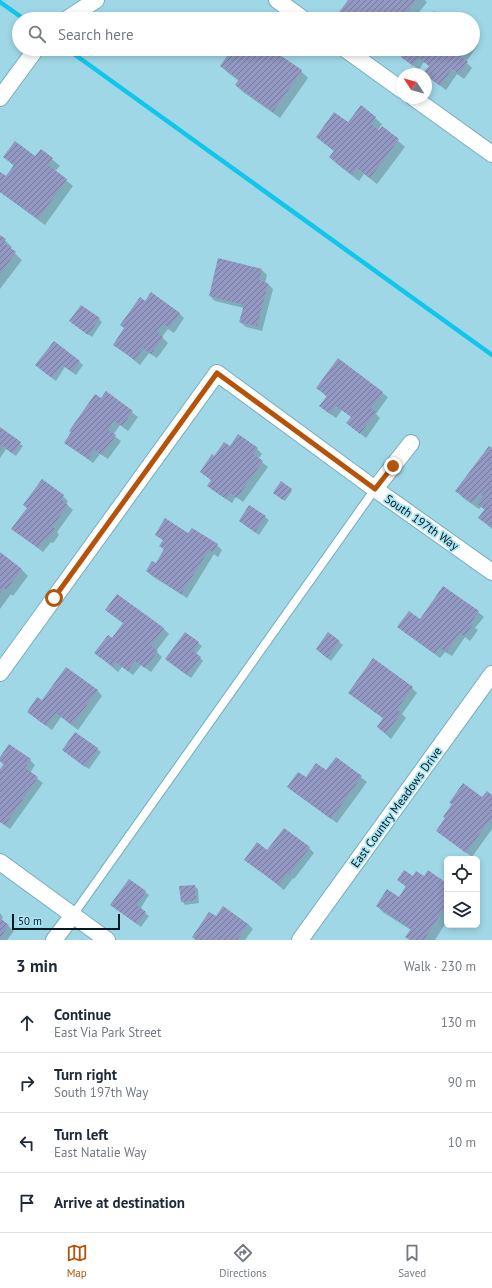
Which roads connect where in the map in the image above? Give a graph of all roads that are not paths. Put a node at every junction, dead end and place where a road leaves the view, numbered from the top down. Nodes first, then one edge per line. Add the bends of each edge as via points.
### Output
1 (96, 0) edge
2 (277, 0) edge
3 (78, 12) edge
4 (293, 12) edge
5 (31, 56) edge
6 (355, 56) edge
7 (396, 86) edge
8 (0, 98) edge
9 (422, 104) edge
10 (492, 154) edge
11 (411, 443) dead end
12 (375, 489) junction
13 (492, 572) edge
14 (0, 673) edge
15 (492, 674) edge
16 (0, 862) edge
17 (72, 915) junction
18 (54, 940) edge
19 (107, 940) edge
20 (300, 940) edge

1 - 3 street
2 - 4 street
5 - 8 street
6 - 7 street
9 - 10 street
11 - 12 street
12 - 13 street, South 197th Way
12 - 14 street, South 197th Way via 217,373
12 - 17 lane
15 - 20 street, East Country Meadows Drive
16 - 17 street
17 - 18 street
17 - 19 street

